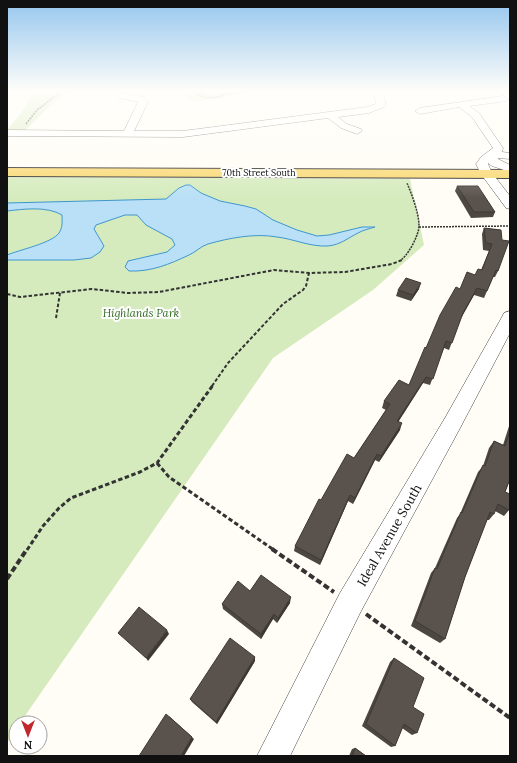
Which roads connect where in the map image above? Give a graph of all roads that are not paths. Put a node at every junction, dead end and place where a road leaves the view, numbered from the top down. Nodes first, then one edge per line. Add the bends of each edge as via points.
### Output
1 (131, 127) edge
2 (260, 127) edge
3 (346, 127) edge
4 (483, 127) edge
5 (252, 128) joint
6 (357, 131) dead end
7 (7, 133) edge
8 (127, 134) junction
9 (493, 154) junction
10 (510, 156) edge
11 (510, 169) edge
12 (7, 172) edge
13 (487, 174) junction
14 (510, 174) edge
15 (510, 205) edge
16 (510, 317) edge
17 (273, 756) edge

1 - 8 street
2 - 5 street
3 - 6 street
4 - 9 street via 498,148
5 - 8 street via 183,134
7 - 8 street
9 - 10 street
9 - 11 street via 492,160 496,164
9 - 13 street via 484,159 482,164
12 - 13 main road, 70th Street South
13 - 14 main road, 70th Street South
13 - 15 street
16 - 17 street, Ideal Avenue South via 350,603

